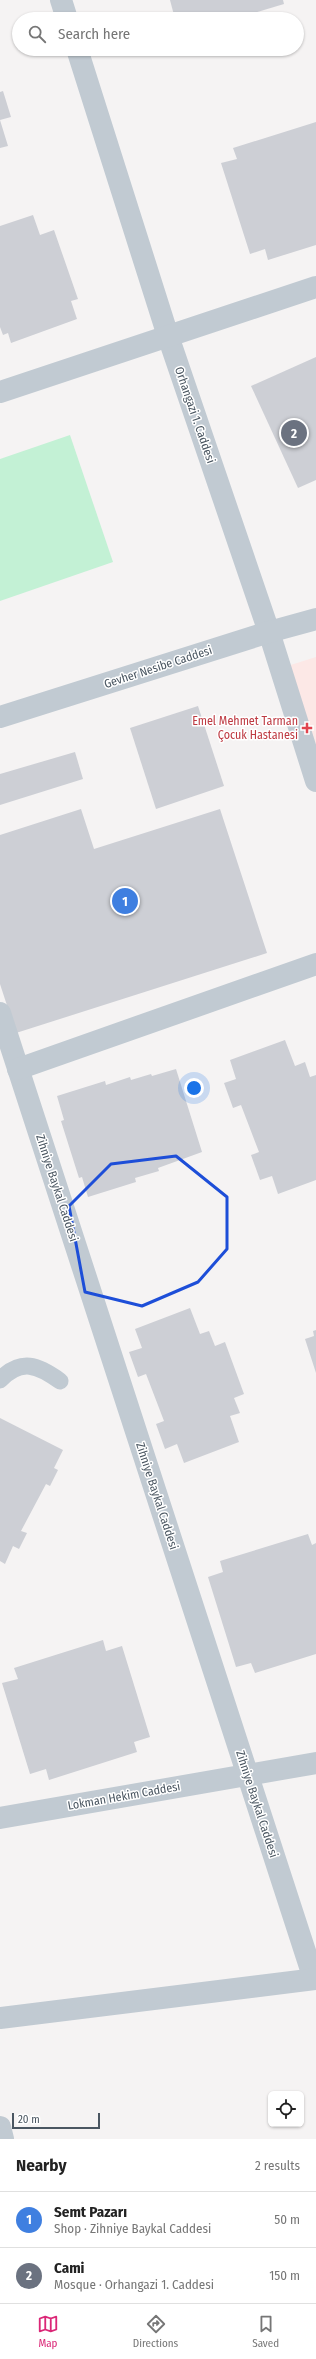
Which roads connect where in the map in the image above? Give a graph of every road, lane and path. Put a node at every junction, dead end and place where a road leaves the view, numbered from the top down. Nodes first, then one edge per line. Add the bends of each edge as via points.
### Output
1 (61, 0) edge
2 (65, 12) edge
3 (79, 56) edge
4 (316, 287) edge
5 (168, 336) junction
6 (0, 392) edge
7 (316, 619) edge
8 (269, 632) junction
9 (0, 717) edge
10 (316, 781) edge
11 (316, 964) edge
12 (0, 1013) edge
13 (18, 1069) junction
14 (0, 1380) edge
15 (60, 1381) dead end
16 (316, 1763) edge
17 (248, 1775) junction
18 (0, 1818) edge
19 (315, 1979) edge
20 (0, 2018) edge
21 (0, 2127) edge
22 (4, 2139) edge

1 - 2 street
3 - 5 street, Orhangazi 1. Caddesi
4 - 5 street
5 - 6 street
5 - 8 street, Orhangazi 1. Caddesi
7 - 8 street, Gevher Nesibe Caddesi
8 - 9 street, Gevher Nesibe Caddesi
8 - 10 street, Orhangazi 1. Caddesi
11 - 13 street
12 - 13 street, Zihniye Baykal Caddesi
13 - 17 street, Zihniye Baykal Caddesi
14 - 15 lane via 9,1371 27,1365 45,1370
16 - 17 street, Lokman Hekim Caddesi
17 - 18 street, Lokman Hekim Caddesi
17 - 19 street, Zihniye Baykal Caddesi
19 - 20 street
21 - 22 street

